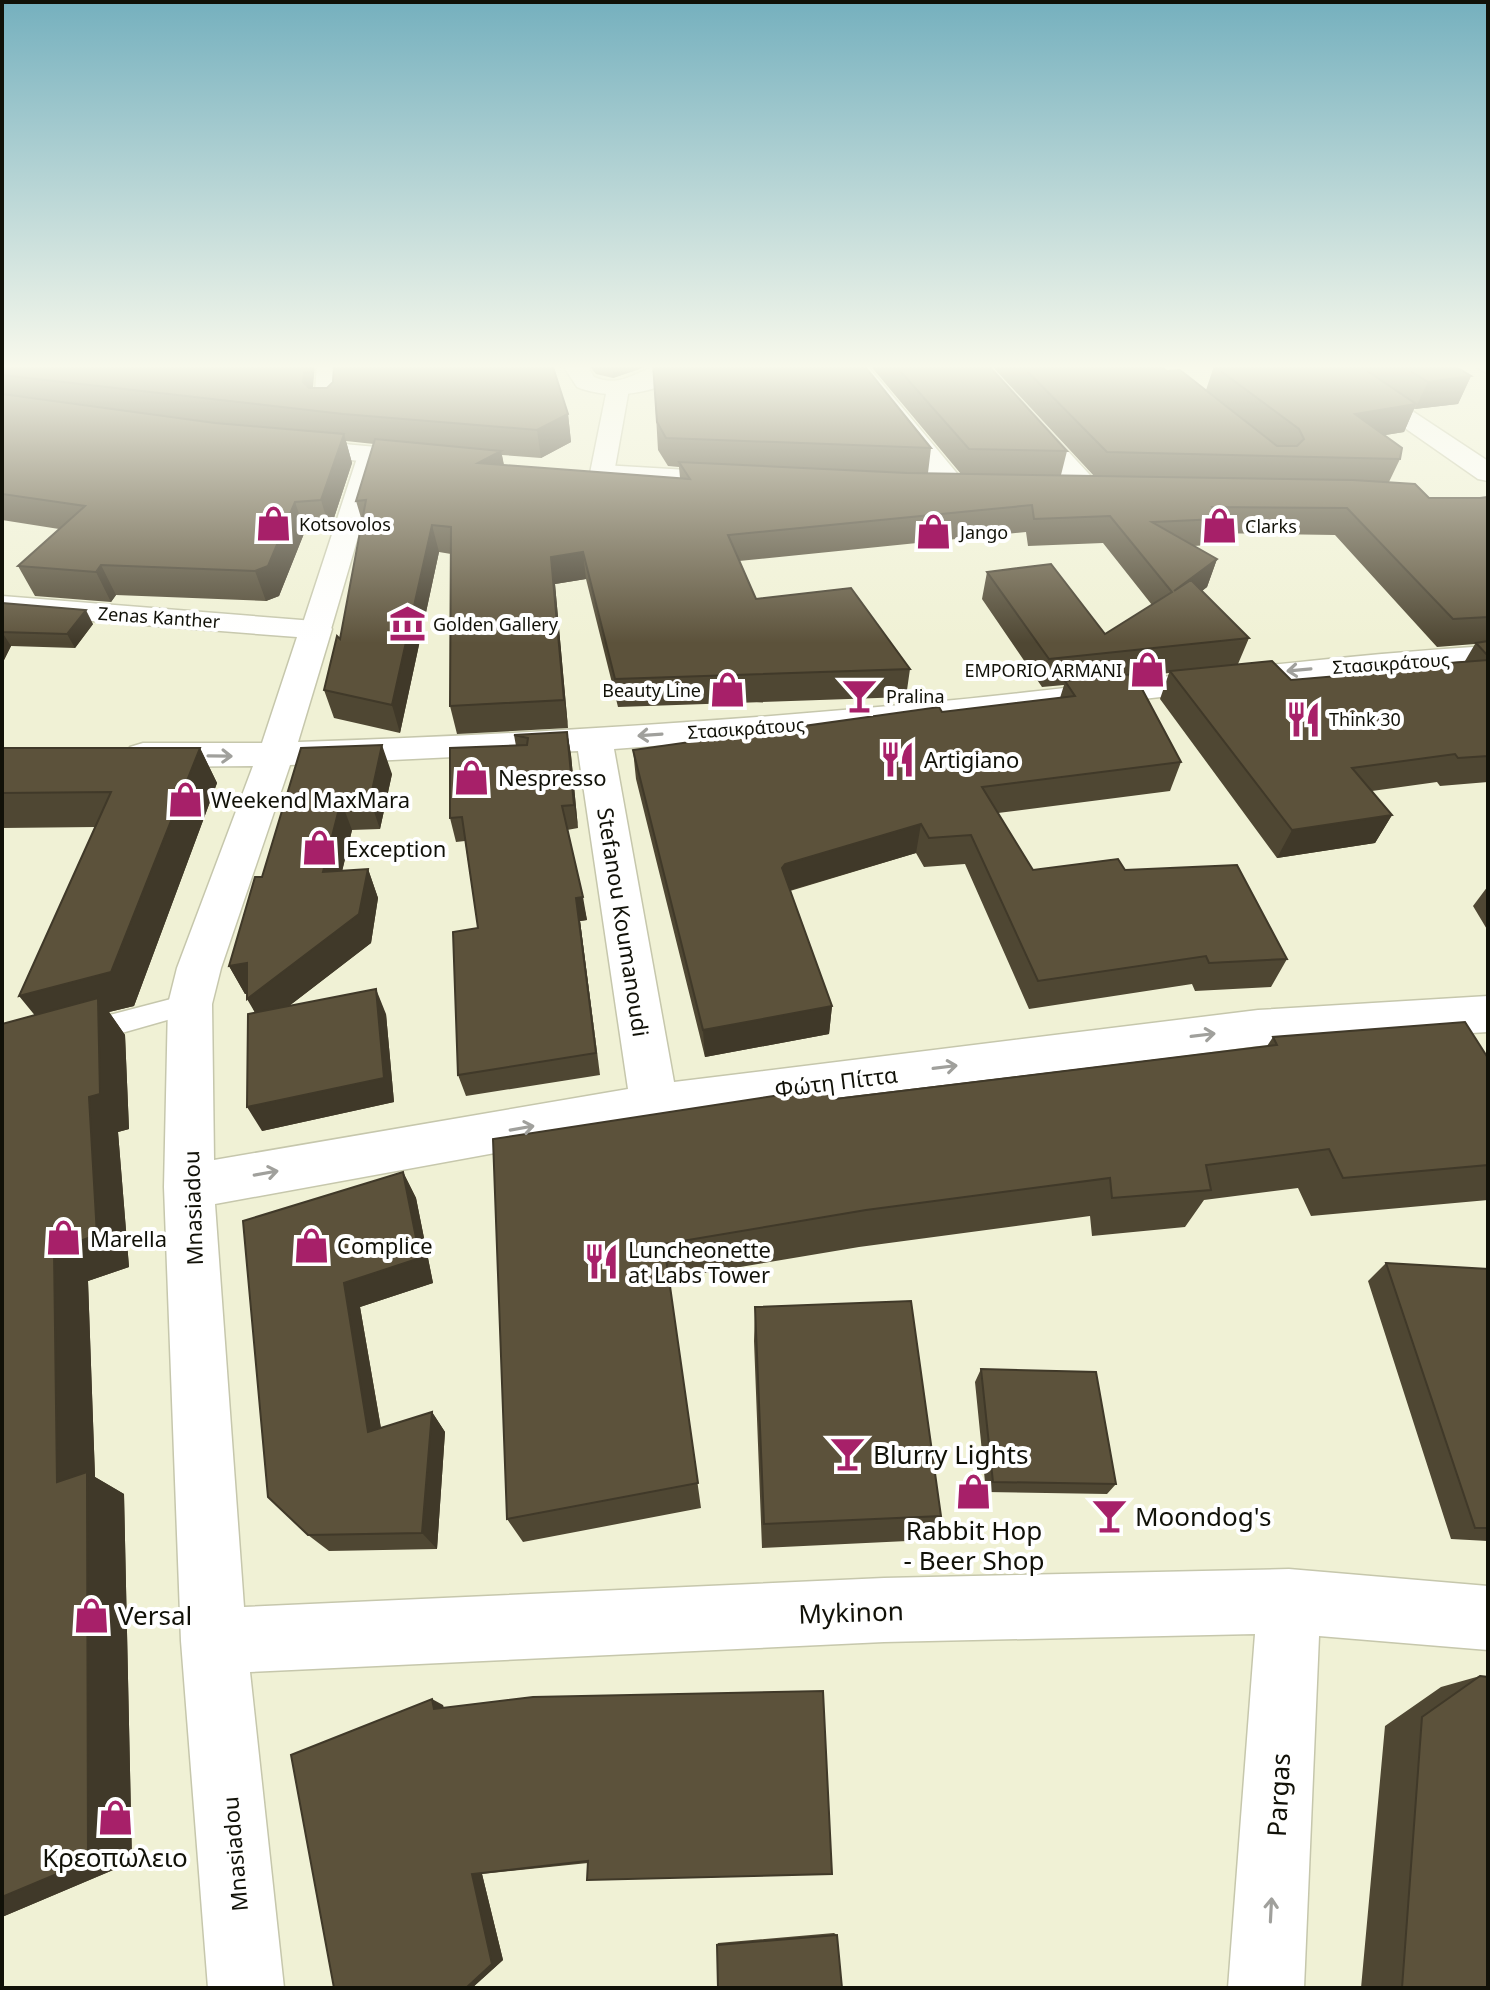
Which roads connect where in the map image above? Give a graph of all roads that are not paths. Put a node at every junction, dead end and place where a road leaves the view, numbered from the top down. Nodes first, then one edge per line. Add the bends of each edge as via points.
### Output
1 (369, 457) edge
2 (395, 457) edge
3 (605, 457) edge
4 (929, 457) edge
5 (1058, 457) edge
6 (1464, 457) edge
7 (465, 462) edge
8 (575, 471) edge
9 (602, 473) junction
10 (1488, 473) edge
11 (757, 482) edge
12 (923, 488) edge
13 (955, 489) junction
14 (984, 490) edge
15 (1061, 492) edge
16 (1091, 493) junction
17 (1123, 493) edge
18 (2, 605) edge
19 (316, 629) junction
20 (1488, 656) edge
21 (594, 739) junction
22 (105, 754) edge
23 (275, 757) junction
24 (190, 1004) junction
25 (1488, 1014) edge
26 (57, 1040) edge
27 (654, 1104) junction
28 (189, 1187) junction
29 (1289, 1601) junction
30 (1488, 1618) edge
31 (214, 1641) junction
32 (246, 1988) edge
33 (1266, 1988) edge

1 - 19 street, Mnasiadou
2 - 7 street
3 - 9 street
4 - 13 street
5 - 16 street
6 - 10 street
8 - 9 street
9 - 11 street
12 - 13 street
13 - 14 street
15 - 16 street
16 - 17 street
18 - 19 street, Zenas Kanther
19 - 23 street, Mnasiadou
20 -> 21 street, Στασικράτους via 1239,675 840,721
21 - 23 street, Στασικράτους
21 - 27 street, Stefanou Koumanoudi
22 -> 23 street, Στασικράτους
23 - 24 street, Mnasiadou
24 - 26 lane
24 - 28 street, Mnasiadou
27 -> 25 street, Φώτη Πίττα via 1258,1028
28 -> 27 street, Φώτη Πίττα
28 - 31 street, Mnasiadou
29 - 30 street, Mykinon
29 - 31 street, Mykinon via 884,1610
33 -> 29 street, Pargas
31 - 32 street, Mnasiadou

